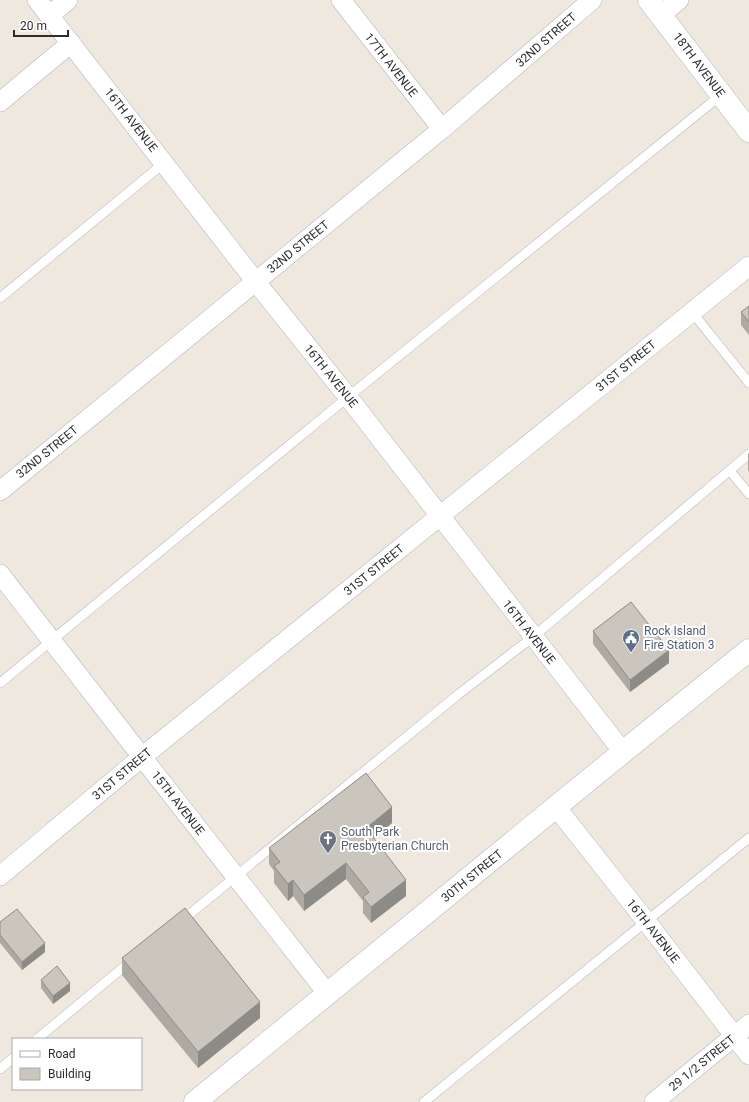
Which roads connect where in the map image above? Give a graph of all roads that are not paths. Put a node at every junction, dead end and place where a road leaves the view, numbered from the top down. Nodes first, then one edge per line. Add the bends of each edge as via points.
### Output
1 (37, 0) edge
2 (68, 0) edge
3 (341, 0) edge
4 (592, 0) edge
5 (679, 0) edge
6 (655, 7) edge
7 (49, 16) junction
8 (71, 43) junction
9 (721, 95) junction
10 (0, 102) edge
11 (442, 130) junction
12 (749, 131) edge
13 (164, 163) junction
14 (749, 266) edge
15 (256, 282) junction
16 (0, 298) edge
17 (692, 312) junction
18 (749, 384) edge
19 (348, 397) junction
20 (749, 454) edge
21 (730, 471) junction
22 (0, 491) edge
23 (749, 494) edge
24 (441, 516) junction
25 (0, 574) edge
26 (533, 637) junction
27 (52, 641) junction
28 (749, 650) edge
29 (0, 683) edge
30 (623, 752) junction
31 (142, 757) junction
32 (556, 808) junction
33 (749, 838) edge
34 (0, 876) edge
35 (236, 876) junction
36 (646, 921) junction
37 (172, 928) edge
38 (139, 955) edge
39 (327, 993) junction
40 (749, 1024) edge
41 (734, 1036) junction
42 (37, 1038) edge
43 (749, 1055) edge
44 (12, 1059) edge
45 (0, 1069) edge
46 (195, 1102) edge
47 (424, 1102) edge
48 (654, 1102) edge

1 - 7 street, 16TH AVENUE
2 - 7 street
3 - 11 street, 17TH AVENUE
4 - 11 street, 32ND STREET
5 - 6 street
6 - 9 street, 18TH AVENUE
7 - 8 street, 16TH AVENUE
8 - 10 street
8 - 13 street, 16TH AVENUE
9 - 12 street, 18TH AVENUE
9 - 19 lane
11 - 15 street, 32ND STREET
13 - 15 street, 16TH AVENUE
13 - 16 lane
14 - 17 street, 31ST STREET
15 - 19 street, 16TH AVENUE
15 - 22 street, 32ND STREET
17 - 18 lane
17 - 24 street, 31ST STREET
19 - 24 street, 16TH AVENUE
19 - 27 lane
20 - 21 lane
21 - 23 lane
21 - 26 lane
24 - 26 street, 16TH AVENUE
24 - 31 street, 31ST STREET
25 - 27 street, 15TH AVENUE
26 - 30 street, 16TH AVENUE
26 - 35 lane via 460,693
27 - 29 lane
27 - 31 street, 15TH AVENUE
28 - 30 street, 30TH STREET
30 - 32 street, 30TH STREET
31 - 34 street, 31ST STREET
31 - 35 street, 15TH AVENUE
32 - 36 street, 16TH AVENUE
32 - 39 street, 30TH STREET
33 - 36 lane
35 - 37 lane
35 - 39 street, 15TH AVENUE
36 - 41 street, 16TH AVENUE
36 - 47 lane
38 - 42 lane
39 - 46 street, 30TH STREET
40 - 41 street, 29 1/2 STREET
41 - 43 street, 16TH AVENUE
41 - 48 street, 29 1/2 STREET
44 - 45 lane

